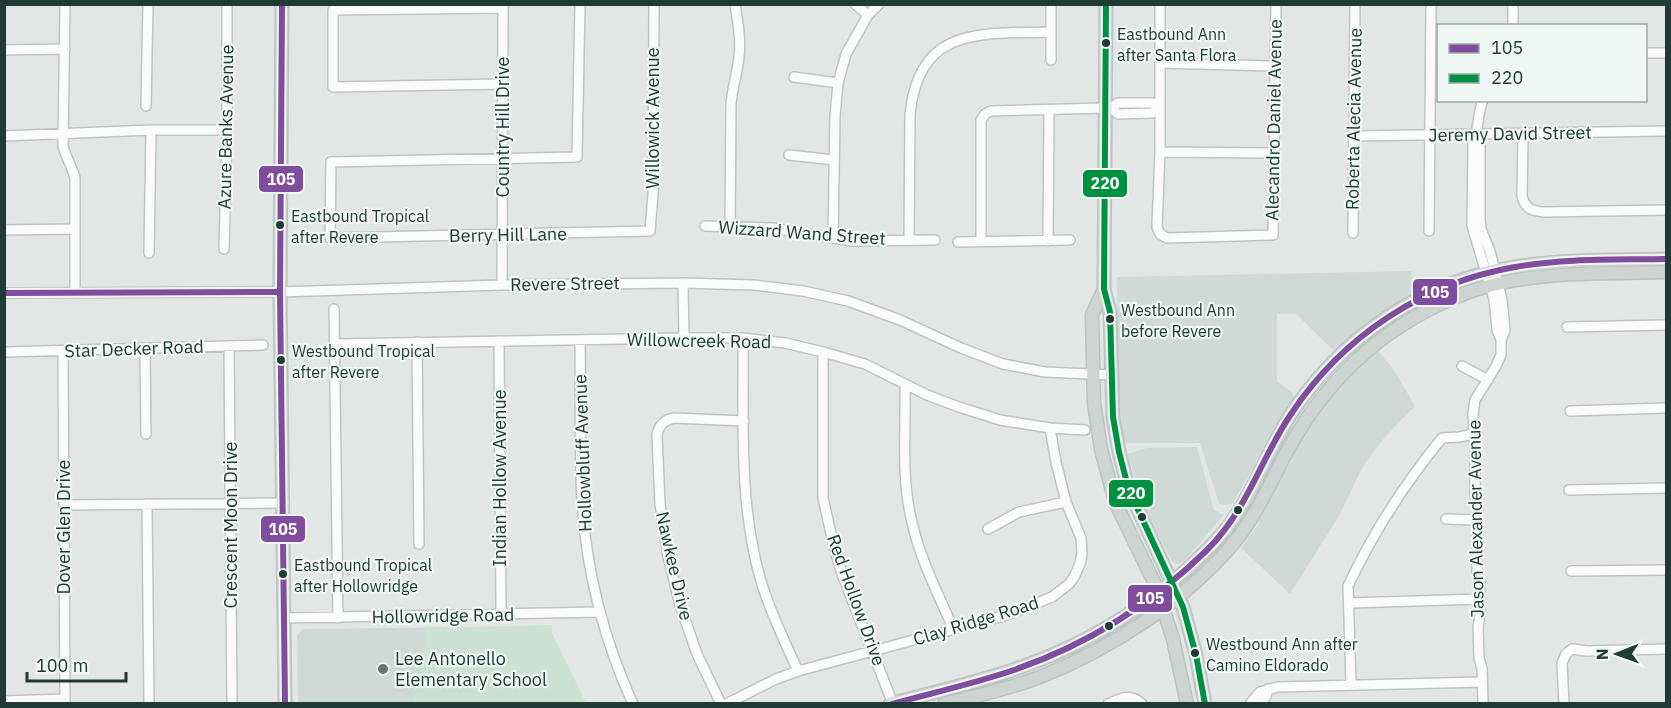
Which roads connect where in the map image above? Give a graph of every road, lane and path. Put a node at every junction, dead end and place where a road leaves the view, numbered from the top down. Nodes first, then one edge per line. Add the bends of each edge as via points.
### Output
1 (65, 4) edge
2 (148, 4) edge
3 (226, 4) edge
4 (282, 4) edge
5 (580, 4) edge
6 (654, 4) edge
7 (735, 4) edge
8 (855, 4) edge
9 (879, 4) edge
10 (1051, 4) edge
11 (1106, 4) edge
12 (1160, 4) edge
13 (1276, 4) edge
14 (1355, 4) edge
15 (1431, 4) edge
16 (1513, 4) edge
17 (503, 6) edge
18 (868, 15) junction
19 (1513, 24) edge
20 (1051, 32) junction
21 (65, 49) junction
22 (4, 50) edge
23 (1647, 53) edge
24 (1666, 53) edge
25 (1051, 60) dead end
26 (1160, 63) junction
27 (1275, 66) junction
28 (795, 77) dead end
29 (838, 83) junction
30 (503, 84) junction
31 (1482, 102) edge
32 (146, 106) dead end
33 (1108, 108) junction
34 (1160, 108) junction
35 (1049, 110) junction
36 (151, 130) junction
37 (227, 130) junction
38 (1666, 131) edge
39 (1477, 134) junction
40 (1523, 134) junction
41 (64, 135) junction
42 (1430, 135) junction
43 (4, 136) edge
44 (1353, 136) junction
45 (1160, 152) junction
46 (1274, 153) junction
47 (789, 155) dead end
48 (503, 159) junction
49 (834, 160) junction
50 (1666, 210) edge
51 (730, 225) junction
52 (705, 226) dead end
53 (75, 229) junction
54 (4, 230) edge
55 (650, 231) joint
56 (1429, 231) dead end
57 (1353, 233) dead end
58 (503, 235) junction
59 (833, 237) junction
60 (909, 240) junction
61 (935, 240) dead end
62 (1070, 240) dead end
63 (1048, 241) junction
64 (958, 242) dead end
65 (981, 242) junction
66 (224, 249) dead end
67 (149, 253) dead end
68 (1666, 259) edge
69 (1491, 272) junction
70 (1666, 272) edge
71 (683, 283) junction
72 (1494, 284) junction
73 (502, 285) junction
74 (1104, 289) junction
75 (280, 292) junction
76 (4, 293) edge
77 (75, 293) junction
78 (334, 309) dead end
79 (1666, 325) edge
80 (1567, 327) dead end
81 (684, 338) junction
82 (743, 338) junction
83 (580, 340) junction
84 (499, 341) junction
85 (417, 342) junction
86 (335, 344) junction
87 (263, 345) dead end
88 (229, 346) junction
89 (146, 349) junction
90 (63, 351) junction
91 (4, 352) edge
92 (823, 352) junction
93 (1462, 366) dead end
94 (1093, 374) junction
95 (1112, 375) junction
96 (1488, 380) junction
97 (905, 385) junction
98 (1666, 408) edge
99 (1570, 411) dead end
100 (1290, 416) junction
101 (744, 421) junction
102 (1050, 428) junction
103 (1085, 430) dead end
104 (146, 434) dead end
105 (1474, 434) junction
106 (1268, 457) junction
107 (1282, 462) junction
108 (1666, 488) edge
109 (1569, 490) dead end
110 (1066, 502) junction
111 (231, 503) junction
112 (284, 503) junction
113 (147, 504) junction
114 (64, 505) junction
115 (1252, 516) junction
116 (1446, 519) dead end
117 (1478, 520) junction
118 (988, 529) dead end
119 (419, 544) dead end
120 (1666, 570) edge
121 (1571, 572) dead end
122 (1172, 582) junction
123 (1158, 593) junction
124 (1179, 597) junction
125 (1480, 599) junction
126 (1349, 603) junction
127 (1163, 608) junction
128 (600, 612) junction
129 (501, 614) junction
130 (285, 618) junction
131 (338, 618) junction
132 (954, 630) junction
133 (1666, 649) edge
134 (873, 650) junction
135 (798, 671) junction
136 (1482, 682) junction
137 (1351, 684) junction
138 (1268, 689) junction
139 (4, 701) edge
140 (65, 701) edge
141 (1139, 701) edge
142 (892, 703) edge
143 (149, 704) edge
144 (232, 704) edge
145 (285, 704) edge
146 (633, 704) edge
147 (723, 704) edge
148 (944, 704) edge
149 (1108, 704) edge
150 (1187, 704) edge
151 (1205, 704) edge
152 (1250, 704) edge
153 (1261, 704) edge
154 (1483, 704) edge
155 (1564, 704) edge

1 - 21 street
2 - 32 street
3 - 37 street, Azure Banks Avenue
4 - 75 main road
5 - 48 street via 577,157
6 - 55 street, Willowick Avenue
7 - 51 street via 740,55 731,105
8 - 18 street
9 - 18 street
10 - 20 street
11 - 33 main road
12 - 26 street
13 - 27 street, Alecandro Daniel Avenue
14 - 44 street, Roberta Alecia Avenue
15 - 42 street
16 - 19 street
17 - 30 street, Country Hill Drive
17 - 30 street via 333,10 333,87
18 - 29 street via 846,54
20 - 25 street
20 - 60 street via 966,37 948,44 930,59 912,93
21 - 22 street
21 - 41 street
23 - 24 street
26 - 27 street
26 - 34 street
27 - 46 street, Alecandro Daniel Avenue
28 - 29 street
29 - 49 street
30 - 48 street, Country Hill Drive
31 - 39 street, Jason Alexander Avenue
33 - 34 street via 1118,103 1153,103
33 - 35 street
33 - 74 main road
34 - 45 street
35 - 63 street
35 - 65 street via 991,111 981,120
36 - 37 street
36 - 41 street
36 - 67 street
37 - 66 street, Azure Banks Avenue
38 - 40 street, Jeremy David Street
39 - 40 street, Jeremy David Street
39 - 42 street, Jeremy David Street
39 - 69 street, Jason Alexander Avenue via 1480,220 1488,242
40 - 50 street via 1522,196 1527,208 1544,212
41 - 43 street
41 - 53 street via 63,146 75,178
42 - 44 street, Jeremy David Street
42 - 56 street
44 - 57 street, Roberta Alecia Avenue
45 - 46 street
45 - 46 street, Alecandro Daniel Avenue via 1157,227 1167,238 1273,235
47 - 49 street
48 - 58 street, Country Hill Drive
48 - 58 street, Berry Hill Lane via 331,162 330,237
49 - 59 street
51 - 52 street, Wizzard Wand Street
51 - 59 street, Wizzard Wand Street
53 - 54 street
53 - 77 street
55 - 58 street, Berry Hill Lane
58 - 73 street, Country Hill Drive
59 - 60 street, Wizzard Wand Street via 852,241
60 - 61 street, Wizzard Wand Street
62 - 63 street
63 - 65 street
64 - 65 street
68 - 69 main road via 1550,262
69 - 72 street, Jason Alexander Avenue
69 - 100 main road via 1426,295 1365,333 1316,380
70 - 72 main road via 1556,275
71 - 73 street, Revere Street
71 - 81 street
71 - 94 street, Revere Street via 754,285 826,296 900,320 1003,363 1045,372
72 - 96 street, Jason Alexander Avenue via 1501,355
72 - 107 main road via 1418,315 1365,351 1326,391
73 - 75 street, Revere Street
74 - 94 main road via 1092,315
74 - 95 main road via 1110,312
75 - 77 street, Revere Street
75 - 112 main road
76 - 77 street, Revere Street
78 - 86 street
79 - 80 street
81 - 82 street, Willowcreek Road
81 - 83 street, Willowcreek Road
82 - 92 street, Willowcreek Road
82 - 101 street
83 - 84 street, Willowcreek Road
83 - 128 street, Hollowbluff Avenue via 582,501
84 - 85 street, Willowcreek Road
84 - 129 street, Indian Hollow Avenue
85 - 86 street, Willowcreek Road
85 - 119 street
86 - 131 street
87 - 88 street, Star Decker Road
88 - 89 street, Star Decker Road
88 - 111 street, Crescent Moon Drive
89 - 90 street, Star Decker Road
89 - 104 street
90 - 91 street, Star Decker Road
90 - 114 street, Dover Glen Drive
92 - 97 street, Willowcreek Road via 865,364
92 - 134 street, Red Hollow Drive via 823,498 842,574
93 - 96 street
94 - 95 street, Revere Street
94 - 123 main road via 1095,419 1109,483
95 - 122 main road via 1115,430 1126,479
96 - 105 street, Jason Alexander Avenue via 1475,400
97 - 102 street, Willowcreek Road via 990,417
97 - 132 street via 906,484 911,518 920,551
98 - 99 street
100 - 106 main road
100 - 107 main road via 1291,427 1278,453
101 - 135 street via 750,534 775,621
101 - 147 street, Nawkee Drive via 674,418 659,428 660,504 668,556 697,654
102 - 103 street, Willowcreek Road
102 - 110 street, Clay Ridge Road
105 - 117 street, Jason Alexander Avenue
105 - 126 street via 1442,438 1430,453 1388,512 1354,574 1348,586
106 - 115 main road via 1267,476
106 - 122 main road via 1223,533
107 - 115 main road
108 - 109 street
110 - 118 street via 1019,512
110 - 132 street, Clay Ridge Road via 1082,548 1079,568 1069,584 1036,604
111 - 112 street
111 - 113 street
111 - 144 street, Crescent Moon Drive
112 - 130 main road
113 - 114 street
113 - 143 street
114 - 140 street, Dover Glen Drive
115 - 124 main road via 1234,542
116 - 117 street
117 - 125 street, Jason Alexander Avenue
120 - 121 street
122 - 123 main road
122 - 124 main road
123 - 127 main road
123 - 142 main road via 1090,637 1045,658
124 - 127 main road
124 - 151 main road
125 - 126 street
125 - 136 street, Jason Alexander Avenue
126 - 137 street
127 - 148 main road via 1115,639 1047,673
127 - 150 main road
128 - 129 street, Hollowridge Road
128 - 146 street, Hollowbluff Avenue
129 - 131 street, Hollowridge Road
130 - 131 street, Hollowridge Road
130 - 145 main road
132 - 134 street, Clay Ridge Road
133 - 155 street via 1572,649 1562,663
134 - 135 street, Clay Ridge Road
134 - 142 street, Red Hollow Drive
135 - 147 street, Clay Ridge Road
136 - 137 street
136 - 154 street, Jason Alexander Avenue
137 - 138 street
138 - 152 street
138 - 153 street
139 - 140 street
141 - 149 street via 1129,696

